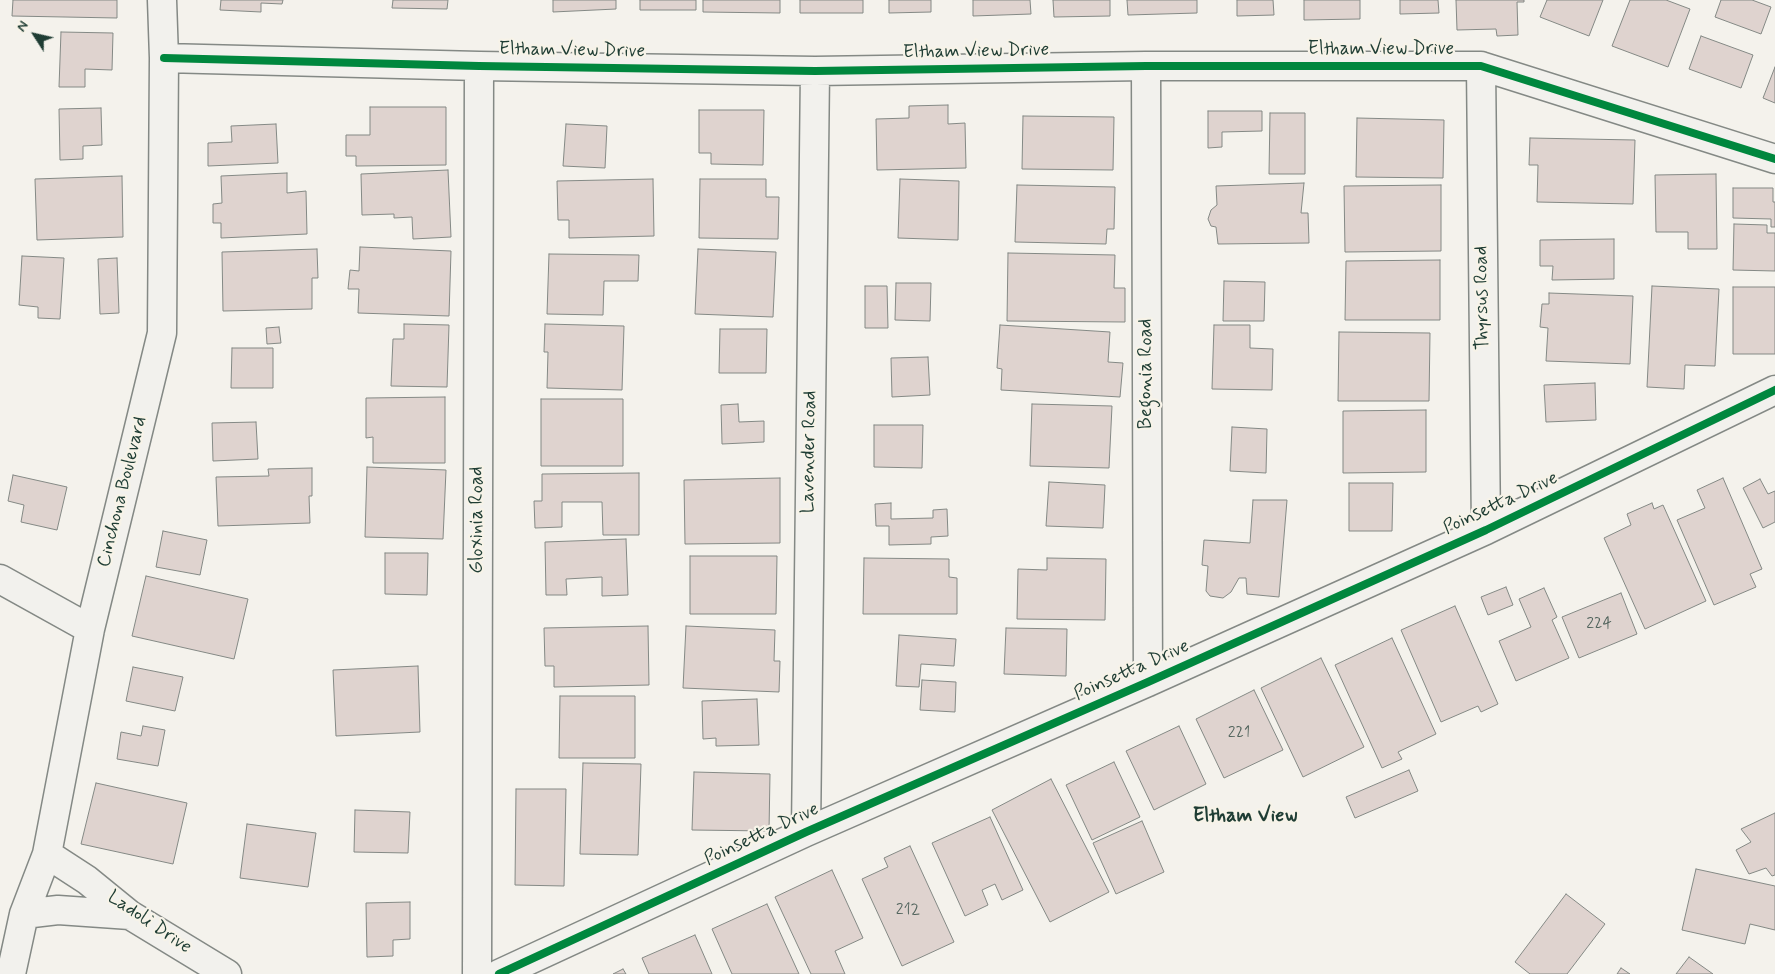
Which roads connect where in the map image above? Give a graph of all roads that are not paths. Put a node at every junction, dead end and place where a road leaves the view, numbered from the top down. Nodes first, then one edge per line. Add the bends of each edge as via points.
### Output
1 (162, 0) edge
2 (164, 58) junction
3 (479, 66) junction
4 (1146, 66) junction
5 (1481, 66) junction
6 (814, 71) junction
7 (1775, 159) edge
8 (1775, 390) edge
9 (1486, 530) junction
10 (0, 579) edge
11 (90, 629) junction
12 (1148, 682) junction
13 (806, 832) junction
14 (47, 854) junction
15 (24, 914) junction
16 (130, 915) junction
17 (11, 974) edge
18 (227, 974) edge
19 (477, 974) edge
20 (499, 974) edge

1 - 2 street, Cinchona Boulevard
2 - 3 street, Eltham View Drive
2 - 11 street, Cinchona Boulevard via 162,333
3 - 6 street, Eltham View Drive
3 - 19 street, Gloxinia Road
4 - 5 street, Eltham View Drive
4 - 6 street, Eltham View Drive
4 - 12 street, Begonia Road
5 - 7 street, Eltham View Drive
5 - 9 street, Thyrsus Road
6 - 13 street, Lavender Road
8 - 9 street, Poinsetta Drive
9 - 12 street, Poinsetta Drive
10 - 11 street
11 - 14 street, Cinchona Boulevard
12 - 13 street, Poinsetta Drive
13 - 20 street, Poinsetta Drive
14 - 15 street, Cinchona Boulevard
14 - 16 street, Ladoli Drive via 87,880
15 - 16 street via 58,910
15 - 17 street, Cinchona Boulevard
16 - 18 street, Ladoli Drive

